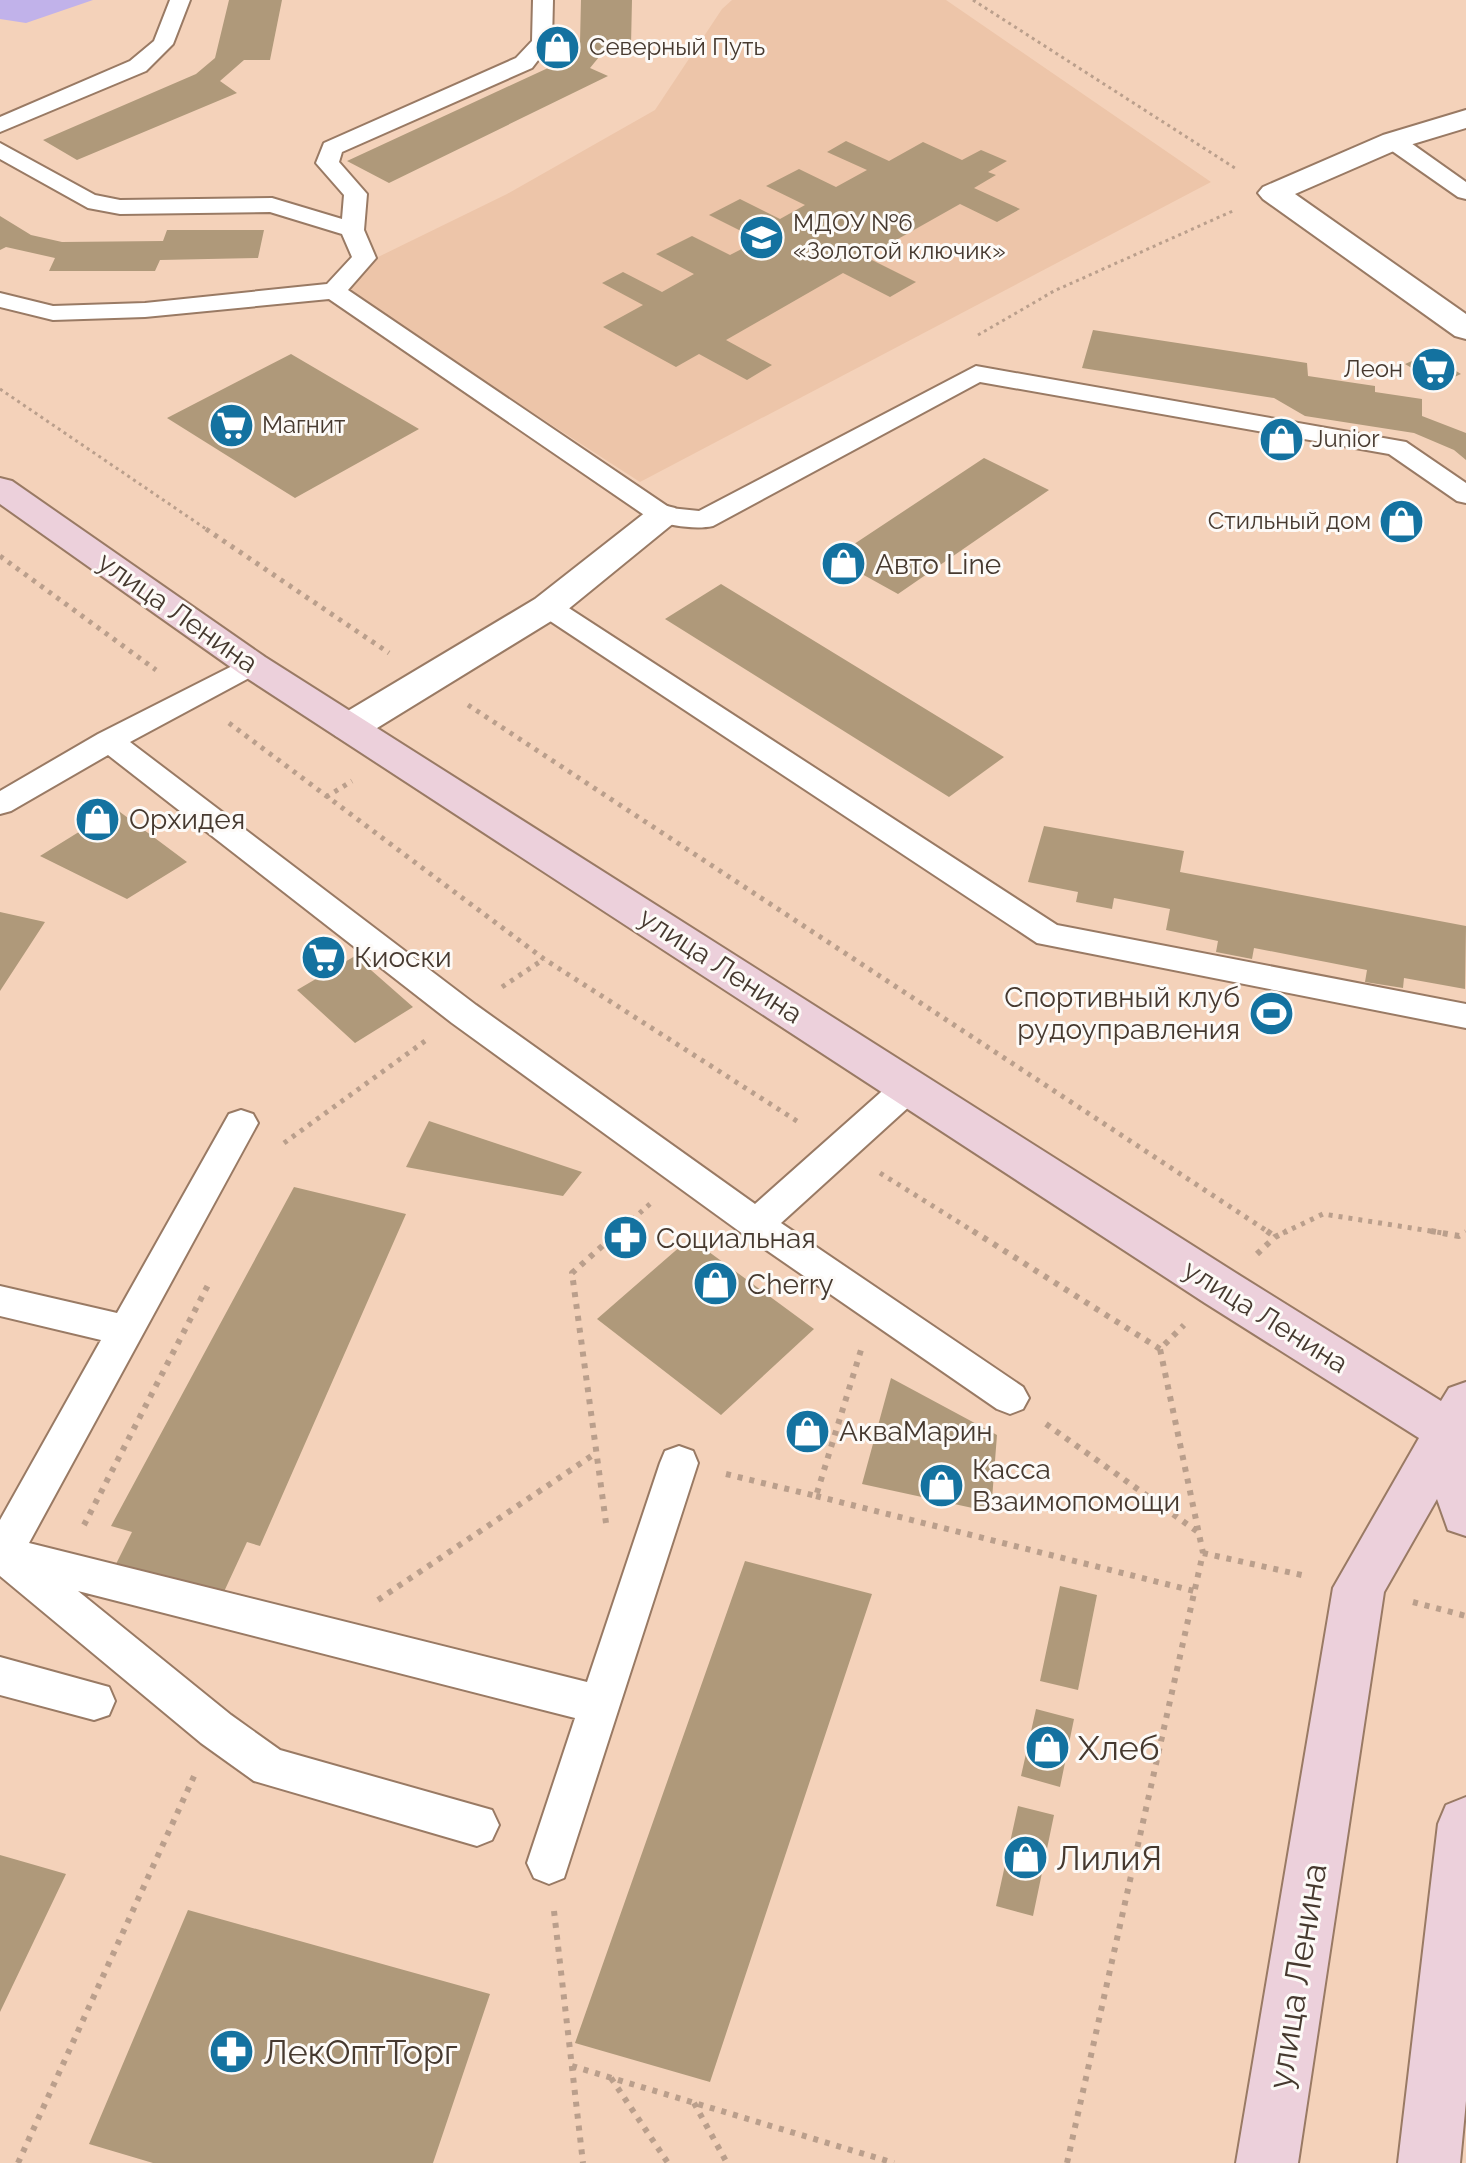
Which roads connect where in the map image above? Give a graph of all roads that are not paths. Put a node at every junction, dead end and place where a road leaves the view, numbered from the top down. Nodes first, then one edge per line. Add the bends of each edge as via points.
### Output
1 (180, 0) edge
2 (543, 0) edge
3 (1466, 119) edge
4 (0, 125) edge
5 (1393, 141) junction
6 (0, 150) edge
7 (1466, 192) edge
8 (352, 230) junction
9 (334, 291) junction
10 (0, 300) edge
11 (1466, 329) edge
12 (0, 488) edge
13 (1466, 495) edge
14 (663, 515) junction
15 (548, 607) junction
16 (252, 665) junction
17 (350, 727) junction
18 (109, 741) junction
19 (2, 801) edge
20 (1466, 1016) edge
21 (910, 1086) junction
22 (241, 1123) dead end
23 (756, 1224) junction
24 (0, 1301) edge
25 (124, 1330) junction
26 (1010, 1398) road end
27 (1458, 1417) edge
28 (679, 1463) road end
29 (1466, 1514) edge
30 (1, 1553) edge
31 (0, 1676) edge
32 (94, 1701) dead end
33 (600, 1705) junction
34 (1466, 1824) edge
35 (477, 1825) dead end
36 (549, 1863) road end
37 (1267, 2163) edge
38 (1429, 2163) edge

1 - 4 lane via 163,44 138,66
2 - 8 lane via 542,42 524,63 332,148 327,163 356,194
3 - 5 street
5 - 7 lane
5 - 11 street via 1273,193
6 - 8 lane via 88,201 120,207 272,205
8 - 9 lane via 364,258
9 - 10 lane via 145,310 53,313
9 - 14 lane
12 - 16 street, улица Ленина
13 - 14 lane via 1397,448 976,374 703,520
14 - 15 street
15 - 17 street
15 - 20 lane via 1048,935
16 - 17 street, улица Ленина
16 - 18 lane
17 - 21 street, улица Ленина
18 - 19 lane
18 - 23 lane via 464,1014
21 - 23 lane
21 - 27 street, улица Ленина via 1222,1289
22 - 25 lane
23 - 26 lane
24 - 25 lane
25 - 30 lane
27 - 29 street
27 - 37 street, улица Ленина via 1359,1588
28 - 33 lane
30 - 33 lane
30 - 35 lane via 269,1767
31 - 32 lane
33 - 36 lane
34 - 38 street

